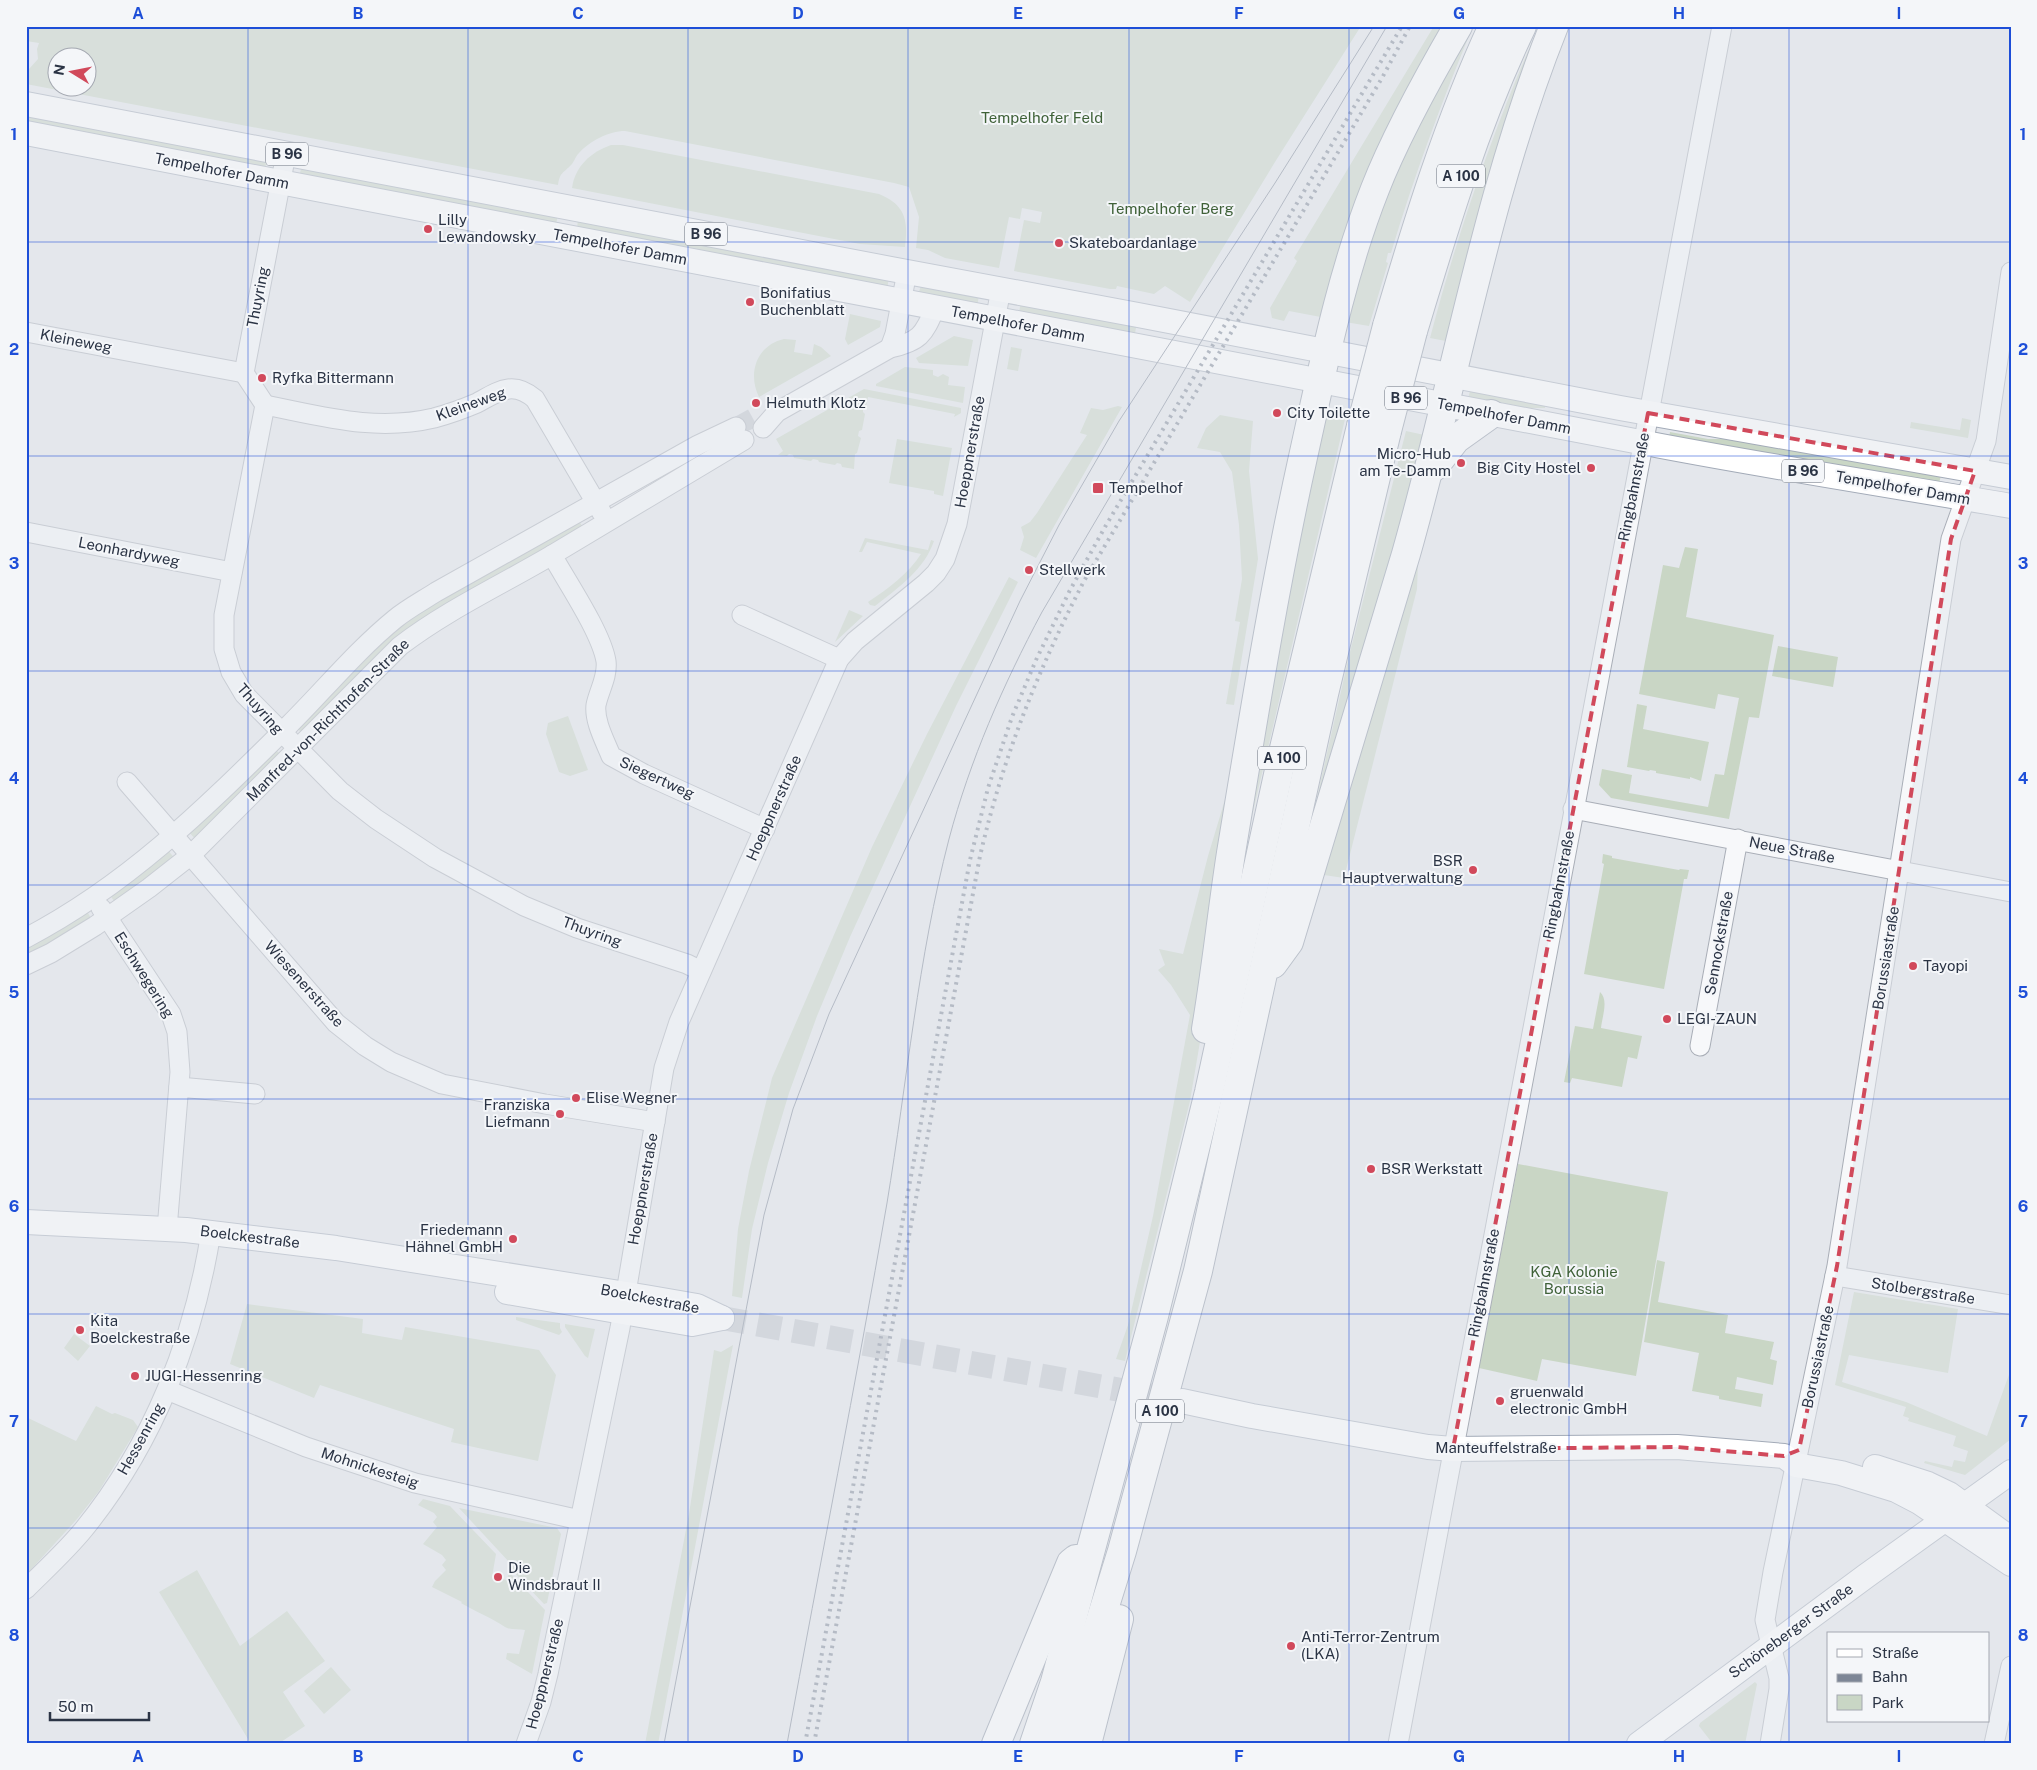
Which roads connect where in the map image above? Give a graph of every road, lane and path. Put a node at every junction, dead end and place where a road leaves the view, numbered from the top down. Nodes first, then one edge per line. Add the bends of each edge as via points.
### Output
1 (1458, 26) edge
2 (1493, 26) edge
3 (1522, 26) edge
4 (1554, 26) edge
5 (1722, 26) edge
6 (26, 104) edge
7 (26, 133) edge
8 (286, 154) junction
9 (280, 182) junction
10 (563, 207) junction
11 (561, 235) junction
12 (907, 272) junction
13 (2011, 272) edge
14 (1001, 289) junction
15 (902, 301) junction
16 (935, 308) junction
17 (994, 320) junction
18 (26, 332) edge
19 (890, 348) junction
20 (1328, 352) junction
21 (244, 373) junction
22 (1451, 376) junction
23 (1320, 382) junction
24 (265, 405) junction
25 (1444, 405) junction
26 (1648, 413) junction
27 (1491, 414) junction
28 (760, 422) tunnel mouth
29 (740, 433) tunnel mouth
30 (1642, 442) junction
31 (720, 444) junction
32 (1975, 471) junction
33 (2011, 477) edge
34 (1426, 482) junction
35 (1965, 498) junction
36 (597, 503) junction
37 (2011, 506) edge
38 (607, 522) junction
39 (26, 532) edge
40 (552, 555) junction
41 (232, 572) junction
42 (742, 616) dead end
43 (839, 659) junction
44 (280, 733) junction
45 (297, 750) junction
46 (127, 782) dead end
47 (1573, 809) junction
48 (764, 829) junction
49 (175, 836) junction
50 (1738, 839) junction
51 (191, 855) junction
52 (1900, 870) junction
53 (2011, 892) edge
54 (94, 898) junction
55 (107, 918) junction
56 (26, 938) edge
57 (26, 966) edge
58 (701, 971) junction
59 (1262, 980) junction
60 (1700, 1046) dead end
61 (179, 1087) junction
62 (1210, 1092) junction
63 (255, 1094) dead end
64 (655, 1122) junction
65 (26, 1222) edge
66 (167, 1228) junction
67 (26, 1234) edge
68 (210, 1238) junction
69 (1835, 1276) junction
70 (624, 1303) junction
71 (2011, 1305) edge
72 (167, 1390) junction
73 (1182, 1401) tunnel mouth
74 (1452, 1450) junction
75 (1793, 1457) junction
76 (2011, 1472) edge
77 (1966, 1505) junction
78 (1945, 1519) junction
79 (580, 1520) junction
80 (2011, 1539) edge
81 (1091, 1544) junction
82 (1122, 1551) junction
83 (2011, 1564) edge
84 (26, 1588) edge
85 (1771, 1646) junction
86 (2011, 1666) edge
87 (526, 1744) edge
88 (996, 1744) edge
89 (1034, 1744) edge
90 (1062, 1744) edge
91 (1087, 1744) edge
92 (1398, 1744) edge
93 (1639, 1744) edge
94 (1770, 1744) edge
95 (1994, 1744) edge

1 - 20 highway via 1375,189 1354,249
2 - 62 highway, A 100, bridge via 1429,187 1387,326 1281,761
3 - 59 highway, A 100, bridge via 1484,112 1413,331 1324,694
4 - 22 highway via 1506,165
5 - 26 street, Ringbahnstraße
6 - 8 main road, Tempelhofer Damm / B 96
7 - 9 main road, Tempelhofer Damm / B 96
8 - 9 street, Thuyring
8 - 10 main road, Tempelhofer Damm / B 96
9 - 11 main road, Tempelhofer Damm / B 96
9 - 21 street, Thuyring
10 - 11 main road
10 - 12 main road, Tempelhofer Damm / B 96
11 - 15 main road, Tempelhofer Damm / B 96
12 - 14 main road, Tempelhofer Damm / B 96
12 - 15 street
13 - 32 street, Borussiastraße via 1986,441
14 - 17 street, Hoeppnerstraße
14 - 20 main road, Tempelhofer Damm / B 96
15 - 16 main road, Tempelhofer Damm / B 96
15 - 19 street
16 - 17 main road, Tempelhofer Damm / B 96
16 - 19 street via 916,339
17 - 23 main road, Tempelhofer Damm / B 96
17 - 43 street, Hoeppnerstraße via 957,524 945,559 926,583 855,641
18 - 21 street, Kleineweg
19 - 28 street
20 - 22 main road, Tempelhofer Damm / B 96
20 - 23 highway
21 - 24 street
22 - 25 highway
22 - 26 main road, Tempelhofer Damm / B 96
23 - 25 main road, Tempelhofer Damm / B 96
23 - 62 highway via 1268,628 1232,852 1201,1065
24 - 36 street, Kleineweg via 362,424 391,425 458,411 502,390 518,389 535,399
24 - 41 street, Thuyring
25 - 27 main road, Tempelhofer Damm / B 96
25 - 34 highway
26 - 30 street, Ringbahnstraße
26 - 32 main road, Tempelhofer Damm / B 96
27 - 30 main road, Tempelhofer Damm / B 96
27 - 34 highway via 1456,439
29 - 31 street, Manfred-von-Richthofen-Straße
30 - 35 main road, Tempelhofer Damm / B 96
30 - 47 street, Ringbahnstraße
31 - 36 street, Manfred-von-Richthofen-Straße
31 - 38 street, Manfred-von-Richthofen-Straße
32 - 33 main road, Tempelhofer Damm / B 96
32 - 35 street, Borussiastraße
34 - 59 highway via 1289,942
35 - 37 main road, Tempelhofer Damm / B 96
35 - 52 street, Borussiastraße via 1951,539
36 - 38 street, Kleineweg
36 - 44 street, Manfred-von-Richthofen-Straße via 436,592 396,618
38 - 40 street, Manfred-von-Richthofen-Straße
39 - 41 street, Leonhardyweg
40 - 45 street, Manfred-von-Richthofen-Straße via 432,622 400,646
40 - 48 street, Siegertweg via 600,643 606,662 596,715 611,756
41 - 44 street, Thuyring via 223,633 228,664 244,694
42 - 43 street
43 - 48 street, Hoeppnerstraße
44 - 45 street, Thuyring
44 - 49 street, Manfred-von-Richthofen-Straße
45 - 51 street, Manfred-von-Richthofen-Straße
45 - 58 street, Thuyring via 340,791 435,858 524,906
46 - 49 street, Wiesenerstraße
47 - 50 street, Neue Straße
47 - 74 street, Ringbahnstraße
48 - 58 street, Hoeppnerstraße
49 - 51 street, Wiesenerstraße
49 - 54 street, Manfred-von-Richthofen-Straße
50 - 52 street, Neue Straße
50 - 60 street, Sennockstraße
51 - 55 street, Manfred-von-Richthofen-Straße
51 - 64 street, Wiesenerstraße via 336,1022 391,1062 442,1084
52 - 53 street, Neue Straße
52 - 69 street, Borussiastraße
54 - 55 street, Eschwegering
54 - 56 street, Manfred-von-Richthofen-Straße
55 - 57 street, Manfred-von-Richthofen-Straße
55 - 61 street, Eschwegering via 170,1014 177,1032
58 - 64 street, Hoeppnerstraße via 667,1059
59 - 82 highway, A 100 via 1198,1271
61 - 63 street
61 - 66 street, Eschwegering
62 - 81 highway, A 100 via 1154,1316
64 - 70 street, Hoeppnerstraße
65 - 66 main road, Boelckestraße
66 - 68 main road, Boelckestraße
67 - 68 main road, Boelckestraße
68 - 70 main road, Boelckestraße via 436,1276 524,1295
68 - 72 street, Hessenring via 191,1324
69 - 71 street, Stolbergstraße
69 - 75 street, Borussiastraße
70 - 79 street, Hoeppnerstraße
72 - 79 street, Mohnickesteig via 306,1447 415,1483
72 - 84 street, Hessenring via 140,1447 100,1508 78,1536
73 - 74 main road, Manteuffelstraße
74 - 75 main road, Manteuffelstraße via 1677,1447
74 - 92 street, Ringbahnstraße
75 - 77 main road, Manteuffelstraße via 1816,1451 1844,1458 1913,1479
75 - 78 main road, Manteuffelstraße via 1880,1484 1919,1502
75 - 85 street, Borussiastraße via 1765,1620
76 - 77 main road, Schöneberger Straße
77 - 78 main road, Schöneberger Straße
77 - 80 main road, Manteuffelstraße
78 - 83 main road, Manteuffelstraße
78 - 85 main road, Schöneberger Straße
79 - 87 street, Hoeppnerstraße via 548,1674
81 - 88 highway via 1072,1563
81 - 89 highway, A 100 via 1056,1682
82 - 90 highway, A 100
82 - 91 highway via 1128,1586
85 - 93 main road, Schöneberger Straße
85 - 94 street, Borussiastraße via 1779,1689
86 - 95 street

